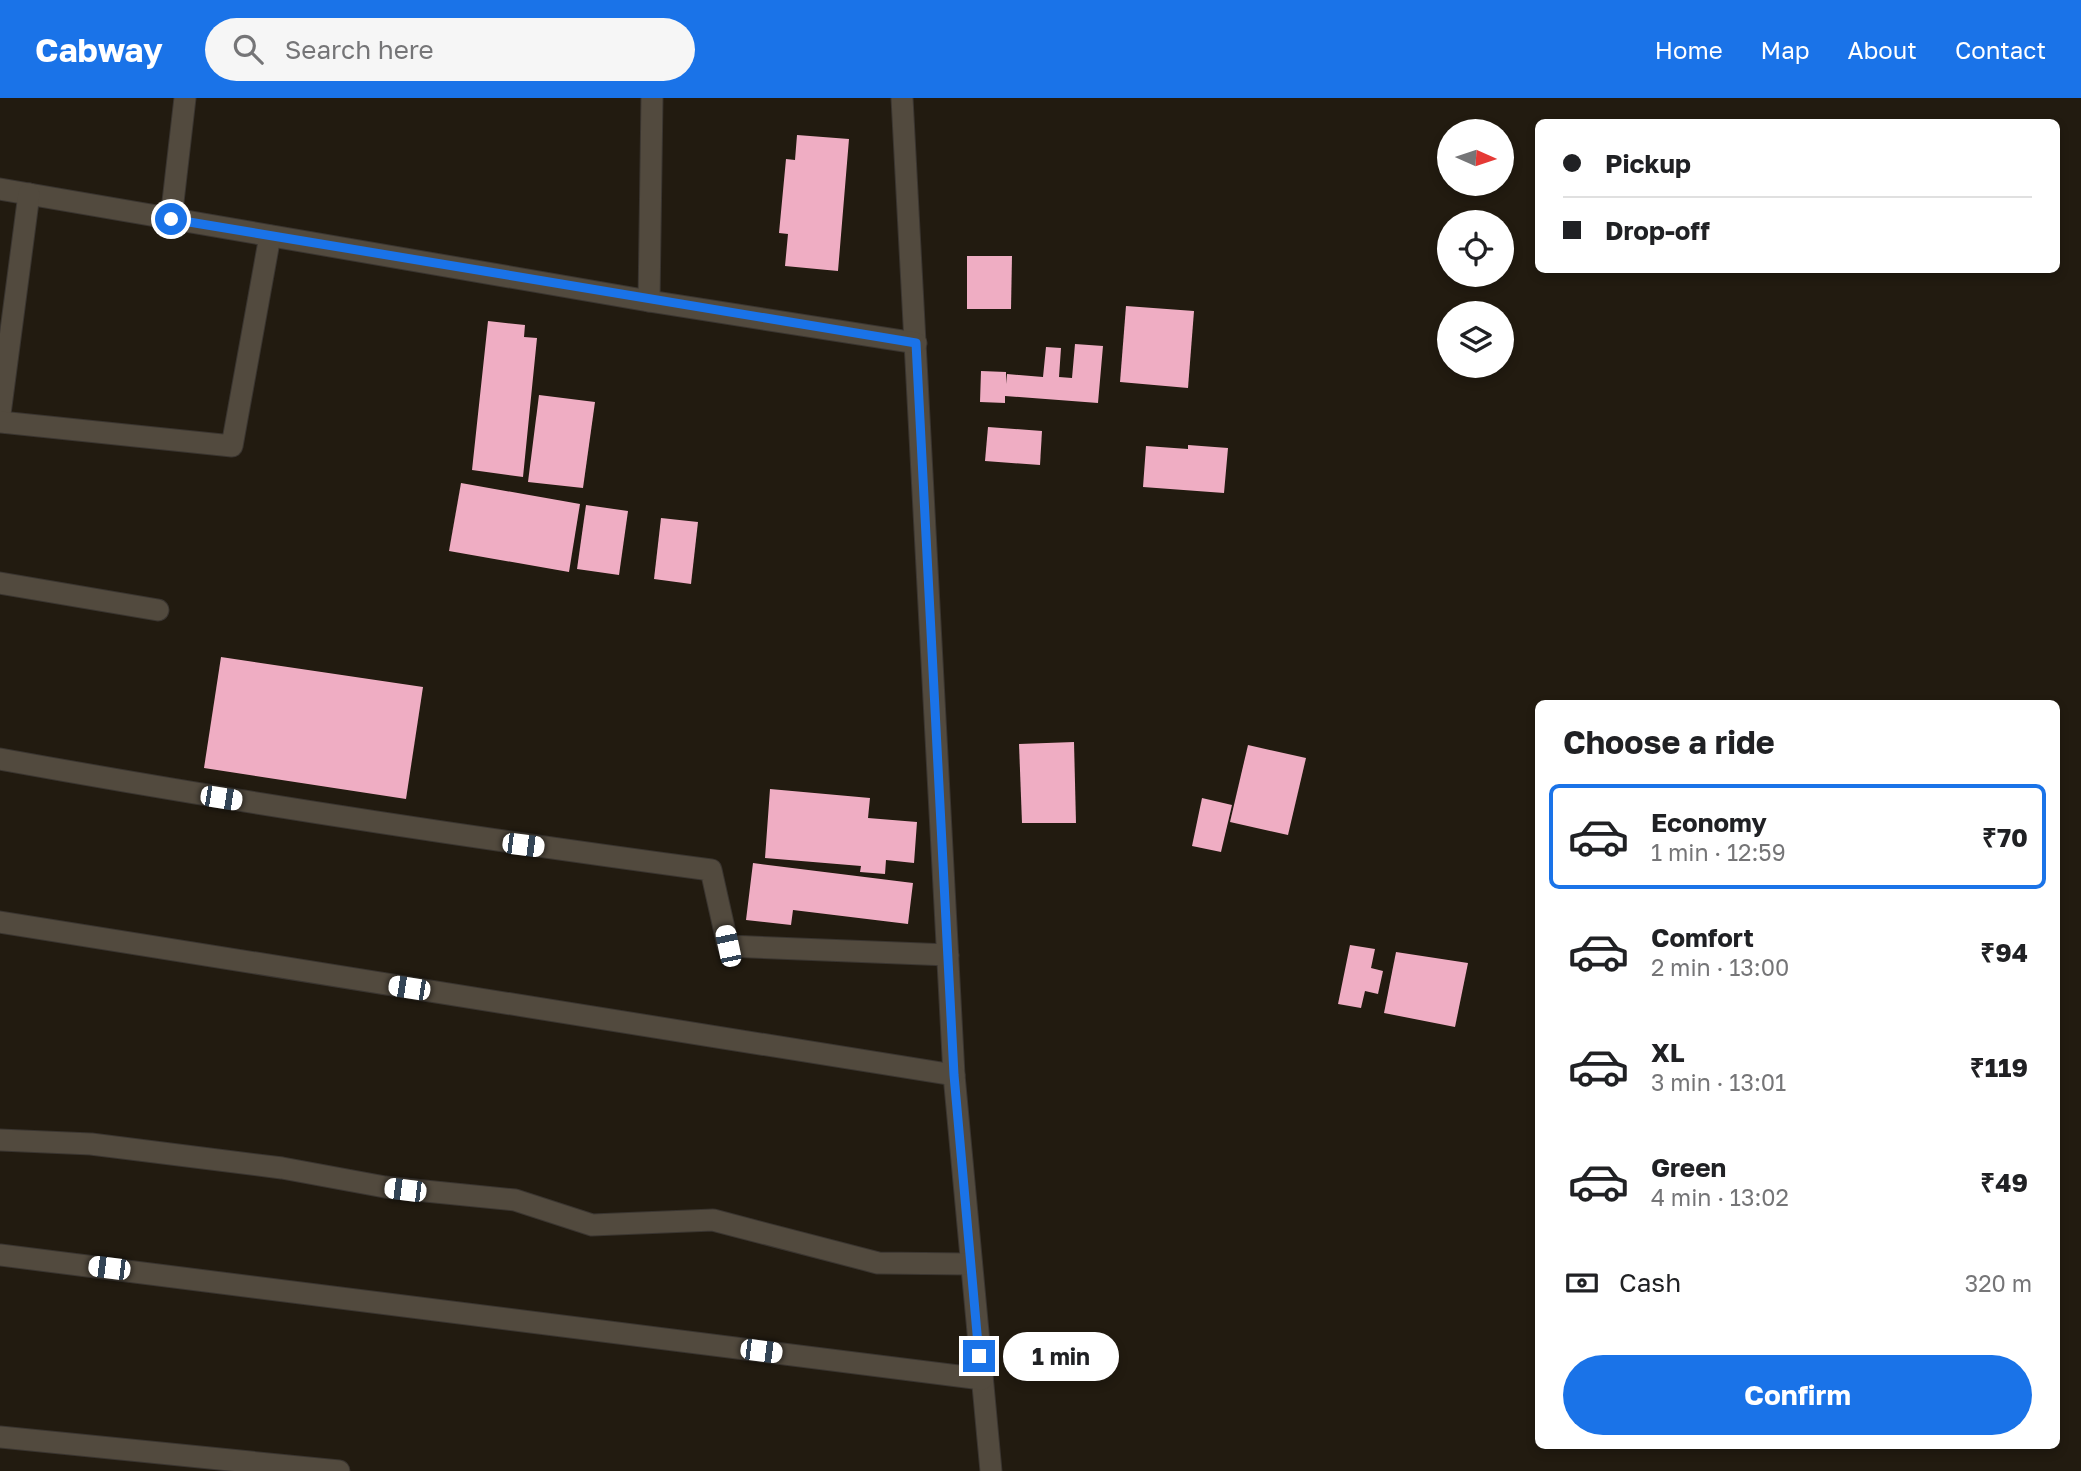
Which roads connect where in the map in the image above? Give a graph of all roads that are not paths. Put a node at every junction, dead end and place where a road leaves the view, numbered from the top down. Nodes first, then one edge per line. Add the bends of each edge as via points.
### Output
1 (185, 98) edge
2 (652, 98) edge
3 (902, 98) edge
4 (0, 189) edge
5 (29, 194) junction
6 (171, 219) junction
7 (271, 236) junction
8 (649, 301) junction
9 (916, 343) junction
10 (0, 414) edge
11 (0, 422) edge
12 (0, 583) edge
13 (158, 610) dead end
14 (0, 759) edge
15 (0, 922) edge
16 (948, 955) junction
17 (954, 1075) junction
18 (0, 1140) edge
19 (0, 1255) edge
20 (969, 1264) junction
21 (982, 1380) junction
22 (0, 1437) edge
23 (339, 1471) edge
24 (990, 1471) edge

1 - 6 street
2 - 8 street
3 - 9 street
4 - 5 street
5 - 6 street
5 - 10 street
6 - 7 street
7 - 8 street
7 - 11 street via 232,446
8 - 9 street
9 - 16 street
12 - 13 street
14 - 16 street via 193,794 711,870 728,946
15 - 17 street
16 - 17 street
17 - 20 street
18 - 20 street via 91,1144 282,1168 385,1187 515,1200 592,1225 713,1220 878,1263
19 - 21 street
20 - 21 street
21 - 24 street
22 - 23 street

